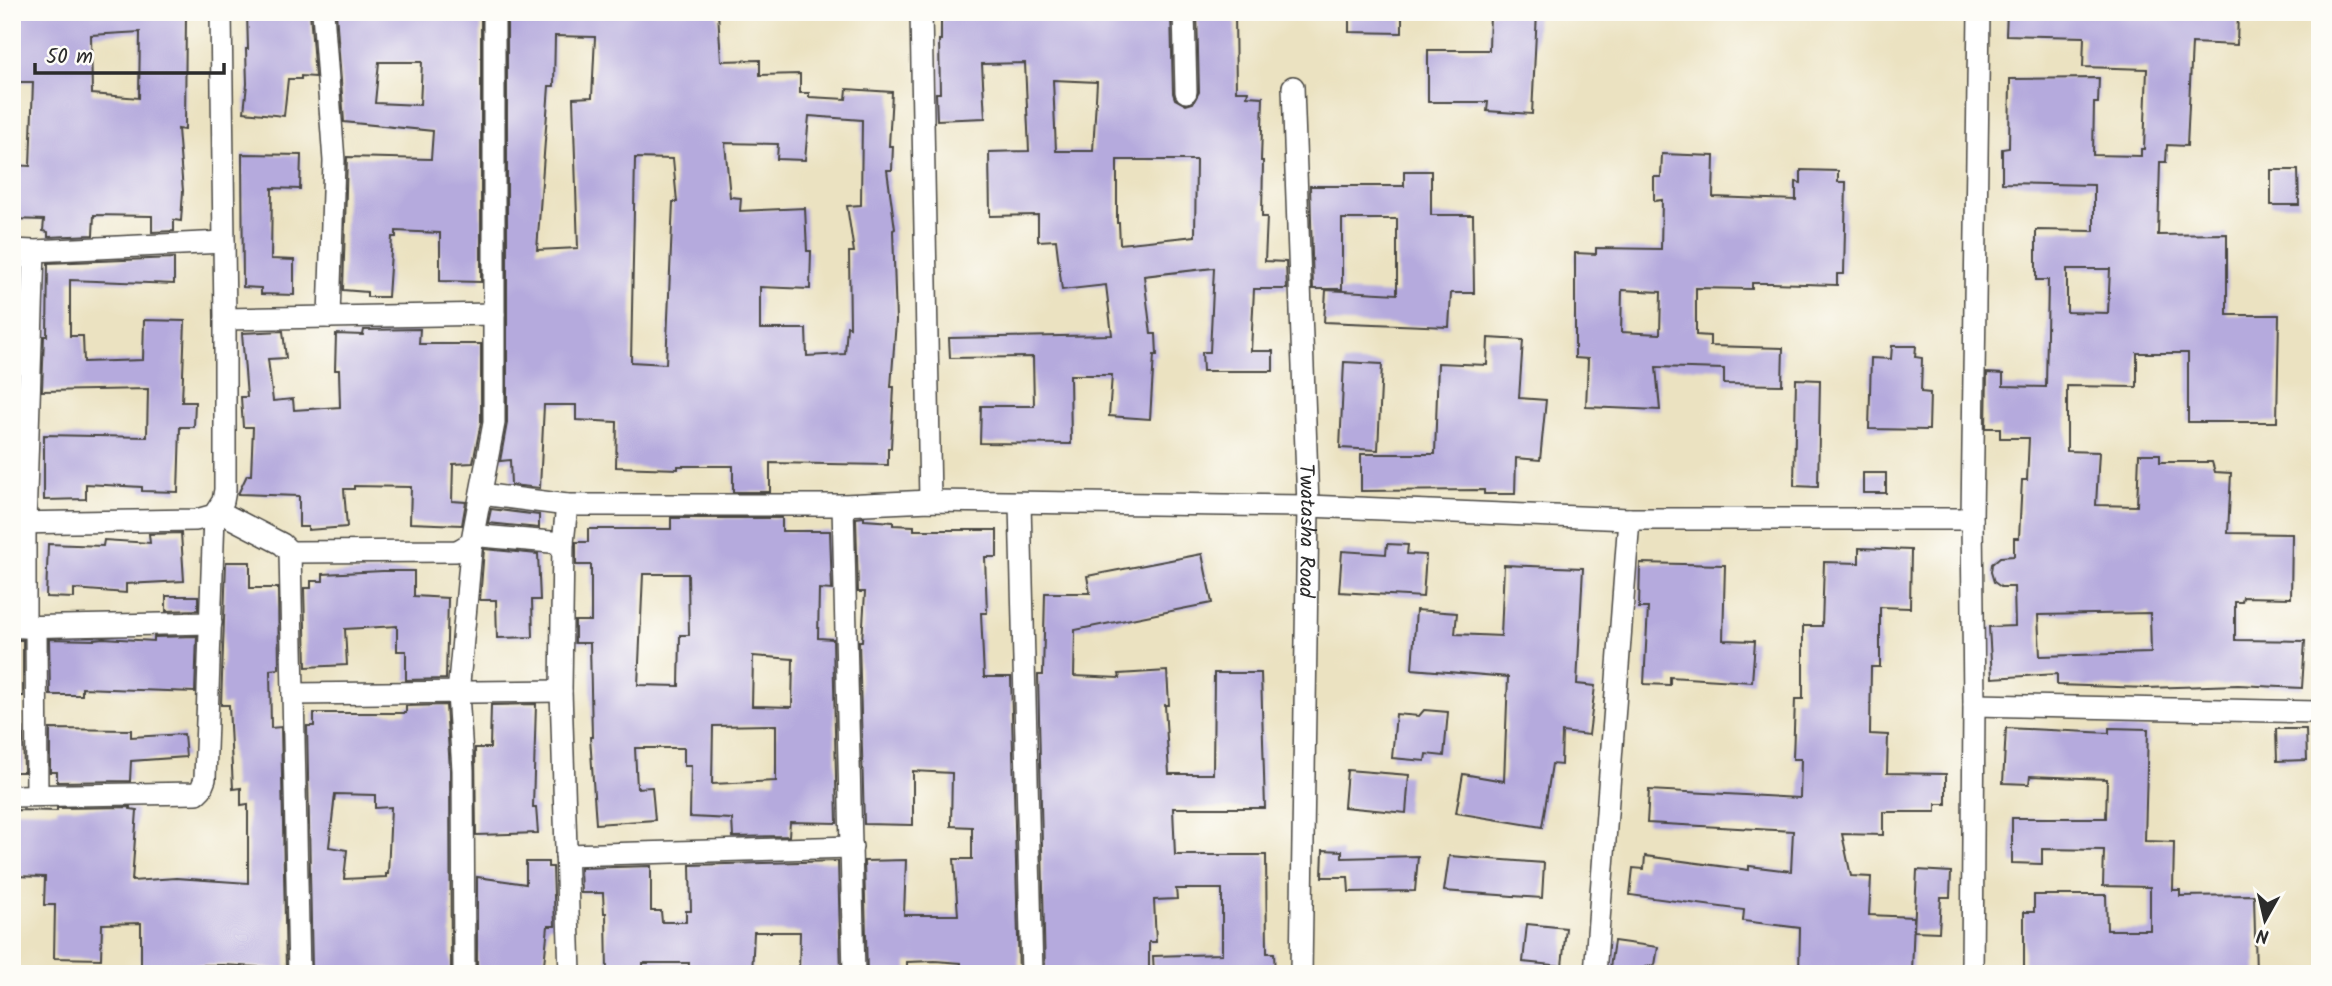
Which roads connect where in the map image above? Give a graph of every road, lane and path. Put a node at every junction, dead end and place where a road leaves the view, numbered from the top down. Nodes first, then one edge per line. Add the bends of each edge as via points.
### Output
1 (221, 12) edge
2 (323, 12) edge
3 (494, 12) edge
4 (921, 12) edge
5 (1184, 12) edge
6 (1979, 12) edge
7 (1293, 87) dead end
8 (1186, 92) dead end
9 (224, 242) junction
10 (12, 250) edge
11 (34, 251) junction
12 (494, 314) junction
13 (329, 317) junction
14 (225, 319) junction
15 (20, 417) edge
16 (481, 494) junction
17 (930, 501) junction
18 (1020, 504) junction
19 (567, 505) junction
20 (843, 505) junction
21 (1308, 506) junction
22 (216, 513) junction
23 (1629, 519) junction
24 (1972, 519) junction
25 (19, 523) edge
26 (472, 540) junction
27 (563, 544) junction
28 (290, 552) junction
29 (211, 623) junction
30 (25, 627) edge
31 (561, 691) junction
32 (293, 694) junction
33 (458, 694) junction
34 (1974, 705) junction
35 (2320, 712) edge
36 (37, 795) junction
37 (12, 796) edge
38 (852, 847) junction
39 (566, 855) junction
40 (299, 974) edge
41 (464, 974) edge
42 (570, 974) edge
43 (854, 974) edge
44 (1032, 974) edge
45 (1301, 974) edge
46 (1595, 974) edge
47 (1972, 974) edge

1 - 9 street
2 - 13 street via 334,161
3 - 12 street
4 - 17 street
5 - 8 street
6 - 24 street
7 - 21 street, Twatasha Road
9 - 11 street
9 - 14 street
10 - 11 street
11 - 15 street
12 - 13 street
12 - 16 street via 494,423
13 - 14 street
14 - 22 street via 225,491
15 - 25 street
16 - 19 street
16 - 26 street
17 - 18 street
17 - 20 street
18 - 21 street
18 - 44 street
19 - 20 street
19 - 27 street
20 - 38 street
21 - 23 street
21 - 45 street, Twatasha Road
22 - 25 street via 196,520
22 - 28 street
22 - 29 street
23 - 24 street
23 - 46 street
24 - 34 street
25 - 30 street
26 - 27 street via 481,536
26 - 28 street via 456,551
26 - 33 street
27 - 31 street
28 - 32 street
29 - 30 street
29 - 36 street via 205,779 197,793
30 - 36 street
31 - 33 street
31 - 39 street
32 - 33 street
32 - 40 street
33 - 41 street
34 - 35 street
34 - 47 street
36 - 37 street
38 - 39 street
38 - 43 street
39 - 42 street

